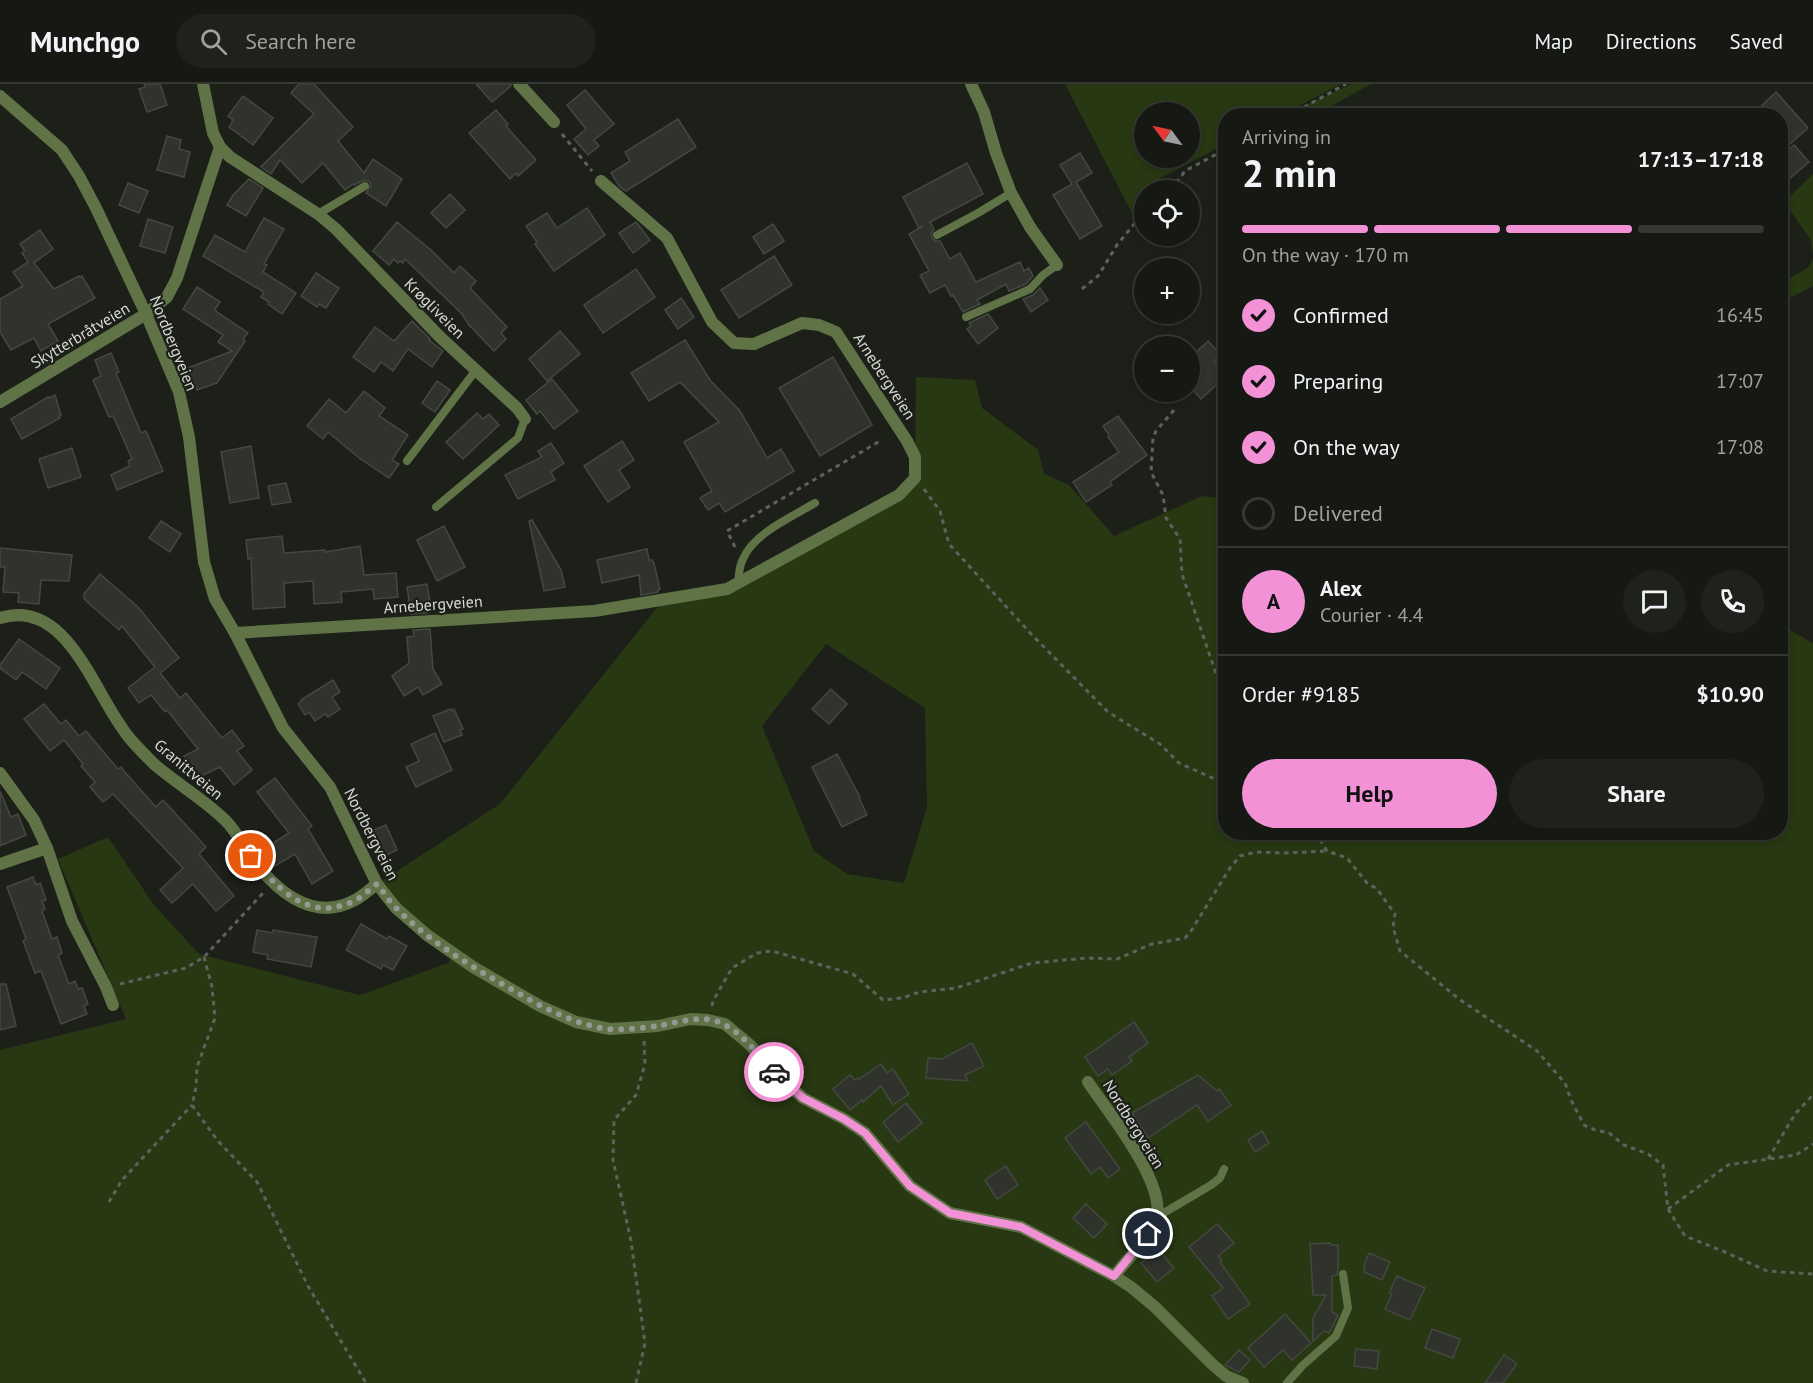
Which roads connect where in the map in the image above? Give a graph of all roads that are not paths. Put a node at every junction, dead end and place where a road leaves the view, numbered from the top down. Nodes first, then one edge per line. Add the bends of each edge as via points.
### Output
1 (202, 84) edge
2 (519, 84) edge
3 (971, 84) edge
4 (0, 96) edge
5 (554, 122) road end
6 (220, 147) junction
7 (601, 181) road end
8 (365, 186) dead end
9 (1011, 193) junction
10 (318, 214) junction
11 (937, 235) dead end
12 (1057, 265) joint
13 (146, 314) junction
14 (966, 317) dead end
15 (476, 370) junction
16 (0, 402) edge
17 (525, 419) joint
18 (407, 461) dead end
19 (815, 503) dead end
20 (436, 507) dead end
21 (738, 583) junction
22 (0, 618) edge
23 (235, 633) junction
24 (0, 773) edge
25 (47, 848) junction
26 (0, 864) edge
27 (377, 884) junction
28 (113, 1005) dead end
29 (1088, 1082) dead end
30 (1224, 1169) dead end
31 (1158, 1217) junction
32 (1343, 1274) dead end
33 (1114, 1276) junction
34 (1243, 1383) edge
35 (1287, 1383) edge

1 - 6 street
2 - 5 street
3 - 9 street
4 - 13 street, Nordbergveien via 67,158 96,208
6 - 10 street, Krøgliveien
6 - 13 street via 177,278 167,297
7 - 21 street, Arnebergveien via 667,237 712,322 734,343 754,344 802,323 836,332 915,457 915,478 899,495
8 - 10 lane
9 - 11 lane
9 - 12 street
10 - 15 street, Krøgliveien
12 - 14 lane via 1030,289
13 - 16 street, Skytterbråtveien
13 - 23 street, Nordbergveien via 178,392 189,437 204,562 215,599
15 - 17 street, Krøgliveien
15 - 18 lane
17 - 20 lane, Krøgliveien via 518,438
19 - 21 lane via 761,536 742,560
21 - 23 street, Arnebergveien via 727,589 594,611
22 - 27 street, Granittveien via 29,614 51,626 68,642 130,739 154,764 228,822 273,883 290,897 314,907 333,908 354,900
23 - 27 street, Nordbergveien via 284,728 330,787
24 - 25 street via 34,820
25 - 26 street
25 - 28 street via 72,921
27 - 33 street, Nordbergveien via 396,908 427,935 473,967 576,1022 610,1029 691,1019 725,1024 803,1098 865,1133 910,1186 950,1213 1021,1227
29 - 31 street, Nordbergveien via 1143,1163 1157,1196
30 - 31 lane via 1211,1185
31 - 33 street
32 - 35 lane via 1348,1308 1336,1336
33 - 34 street, Nordbergveien via 1155,1307 1226,1376

